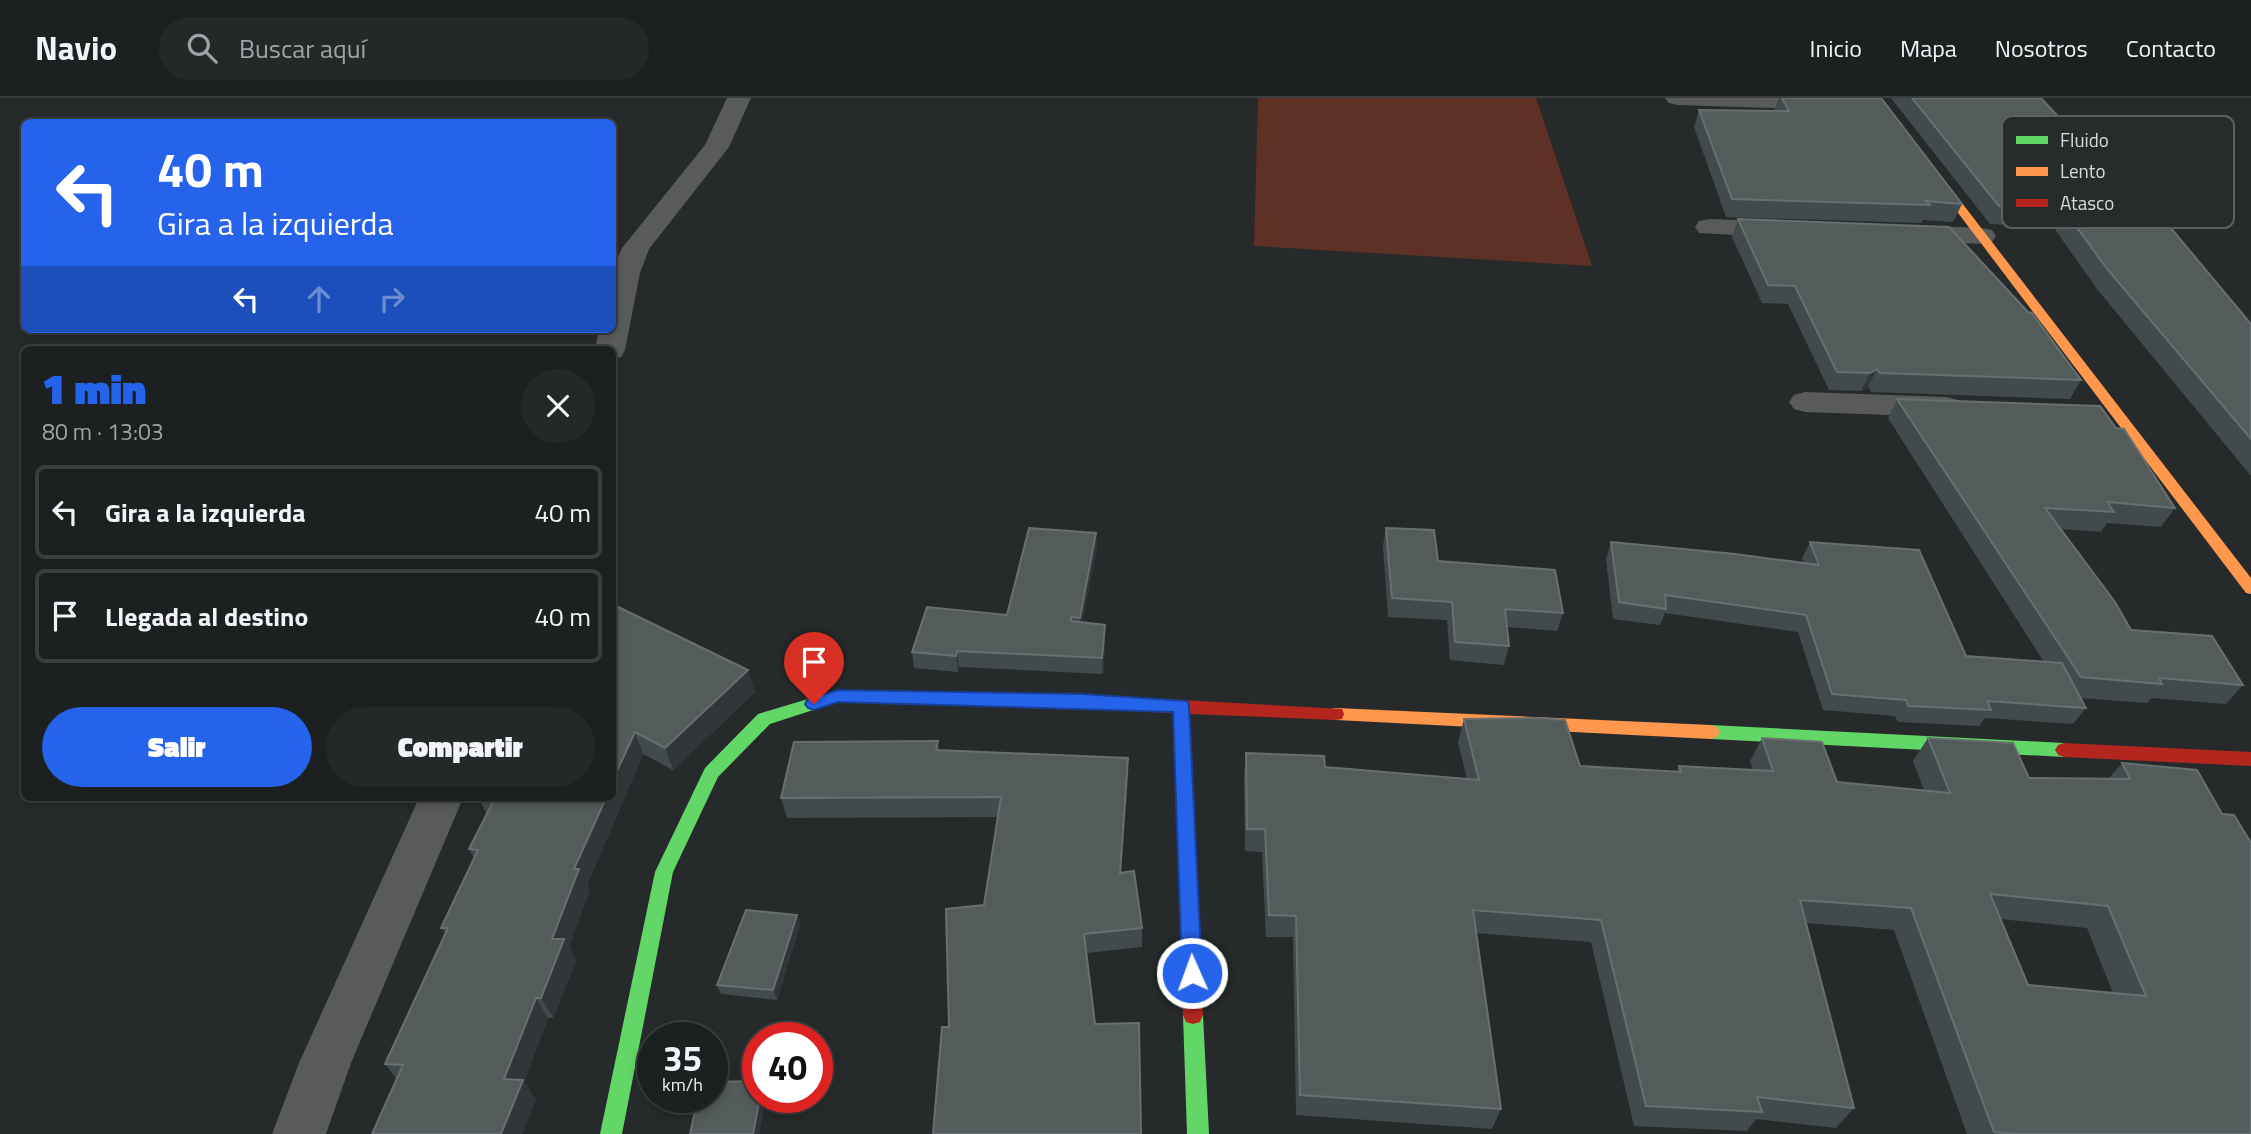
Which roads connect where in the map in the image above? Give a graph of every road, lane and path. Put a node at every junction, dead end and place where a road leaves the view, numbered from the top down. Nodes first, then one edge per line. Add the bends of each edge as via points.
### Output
1 (740, 98) edge
2 (1677, 98) edge
3 (1879, 101) edge
4 (1709, 227) dead end
5 (1818, 231) edge
6 (1873, 232) edge
7 (1982, 236) junction
8 (616, 321) edge
9 (1805, 402) dead end
10 (1981, 408) edge
11 (2076, 411) edge
12 (2117, 413) junction
13 (2251, 589) edge
14 (1181, 706) junction
15 (2251, 758) edge
16 (440, 801) edge
17 (299, 1134) edge
18 (611, 1134) edge
19 (1198, 1134) edge

1 - 8 street via 717,147 636,248
2 - 3 street
3 - 7 street
4 - 5 street
6 - 7 street
7 - 12 street
9 - 10 street
11 - 12 street
12 - 13 street
14 - 15 street
14 - 18 street via 838,696 764,719 711,773 664,872
14 - 19 street
16 - 17 street via 324,1063

